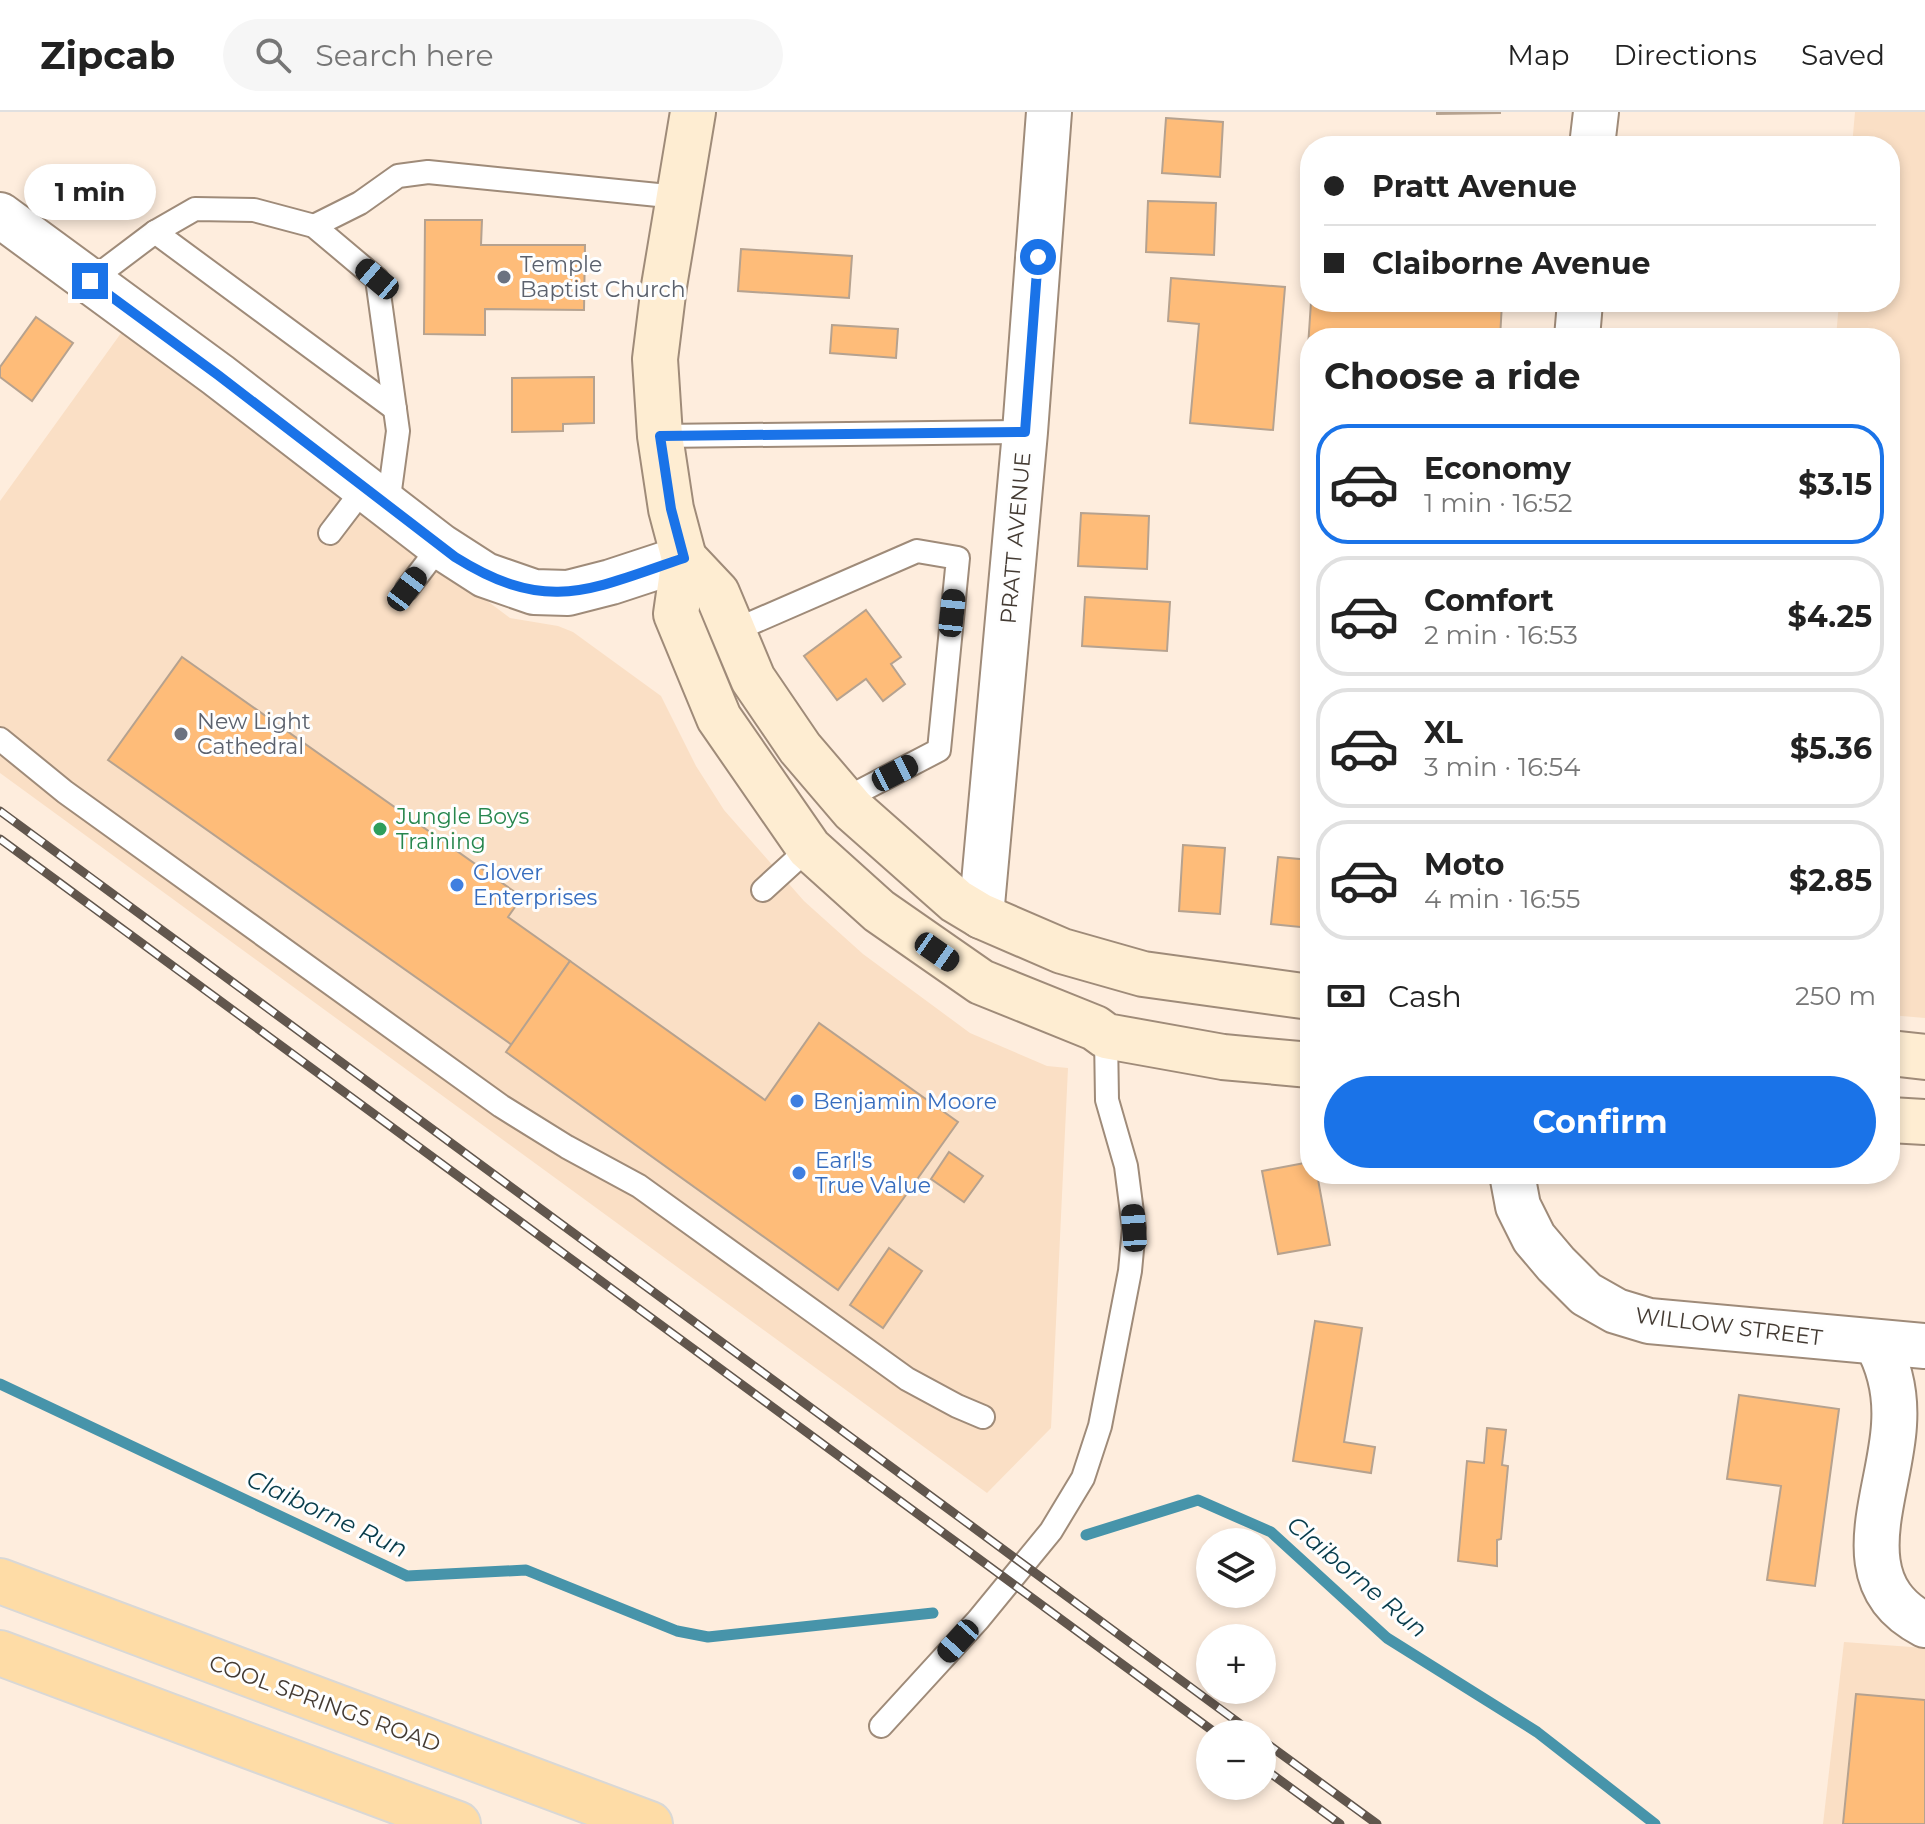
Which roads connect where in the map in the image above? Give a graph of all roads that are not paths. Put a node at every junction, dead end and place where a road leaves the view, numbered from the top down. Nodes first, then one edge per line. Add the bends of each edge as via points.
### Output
1 (693, 112) edge
2 (1049, 112) edge
3 (1596, 112) edge
4 (1593, 136) edge
5 (678, 197) junction
6 (0, 215) edge
7 (314, 226) junction
8 (155, 232) junction
9 (90, 281) junction
10 (395, 409) junction
11 (1025, 432) junction
12 (660, 436) junction
13 (376, 496) junction
14 (330, 533) dead end
15 (440, 546) junction
16 (684, 558) junction
17 (407, 589) dead end
18 (733, 631) junction
19 (0, 739) edge
20 (845, 799) junction
21 (809, 848) junction
22 (763, 890) dead end
23 (981, 916) junction
24 (1300, 996) edge
25 (1106, 1036) junction
26 (1900, 1054) edge
27 (1925, 1057) edge
28 (1300, 1064) edge
29 (1900, 1121) edge
30 (1925, 1122) edge
31 (1514, 1184) edge
32 (1876, 1342) junction
33 (1925, 1346) edge
34 (983, 1417) dead end
35 (0, 1581) edge
36 (1925, 1625) edge
37 (0, 1653) edge
38 (881, 1726) dead end
39 (458, 1824) edge
40 (650, 1824) edge

1 - 5 main road
2 - 11 street, PRATT AVENUE
3 - 4 street
5 - 7 lane via 428,172 398,176
5 - 12 main road via 655,359
6 - 9 street
7 - 8 lane via 254,210 195,209
7 - 10 lane via 377,279
8 - 9 lane
8 - 10 lane
9 - 13 street
10 - 13 lane via 398,431
11 - 12 lane
11 - 23 street, PRATT AVENUE
12 - 16 main road
13 - 14 lane
13 - 15 street
15 - 16 street via 485,575 547,593 586,590
15 - 17 lane
16 - 18 main road via 717,593
16 - 21 main road via 676,614 719,718
18 - 20 main road via 753,679 800,748
18 - 20 lane via 917,551 958,558 939,750
19 - 34 lane via 65,792 501,1106 639,1186 907,1379
20 - 23 main road via 888,844
21 - 22 lane
21 - 25 main road via 879,911 981,982
23 - 24 main road via 1062,951 1143,974
25 - 28 main road via 1223,1057
25 - 38 lane via 1107,1100 1126,1166 1134,1228 1094,1447 1078,1488 1051,1531
26 - 27 main road
29 - 30 main road
31 - 32 street, WILLOW STREET via 1534,1238 1586,1294 1616,1311 1649,1321
32 - 33 street, WILLOW STREET
32 - 36 street via 1894,1392 1894,1425 1875,1546 1878,1572 1889,1596
35 - 40 main road, COOL SPRINGS ROAD
37 - 39 main road

